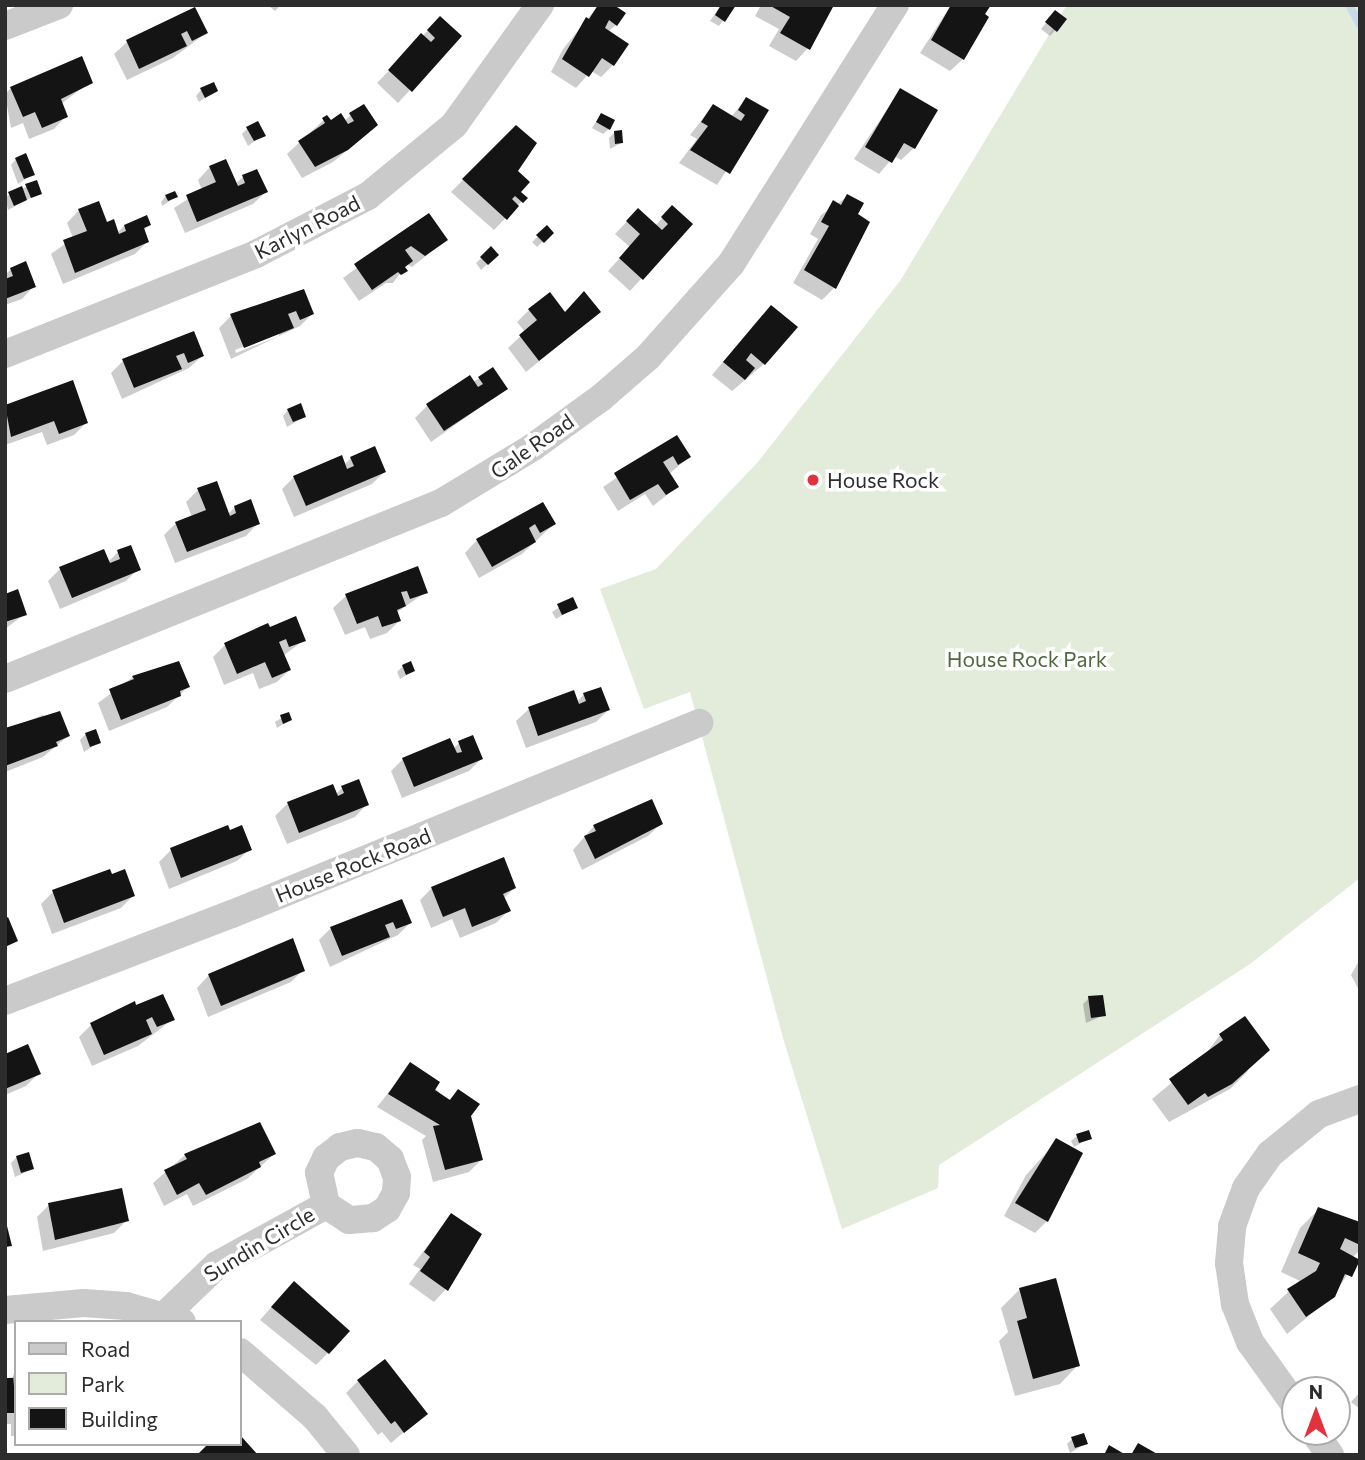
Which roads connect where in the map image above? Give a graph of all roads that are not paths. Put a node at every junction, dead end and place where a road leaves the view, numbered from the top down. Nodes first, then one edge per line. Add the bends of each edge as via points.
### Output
1 (59, 5) edge
2 (540, 5) edge
3 (895, 5) edge
4 (5, 26) edge
5 (5, 354) edge
6 (5, 679) edge
7 (699, 723) dead end
8 (5, 1001) edge
9 (1360, 1099) edge
10 (326, 1205) dead end
11 (5, 1310) edge
12 (174, 1318) edge
13 (242, 1354) edge
14 (1281, 1385) edge
15 (346, 1455) edge

1 - 4 street
2 - 5 street, Karlyn Road via 454,125 368,196 256,254
3 - 6 street, Gale Road via 731,264 649,357 602,397 533,447 441,503
7 - 8 street, House Rock Road via 232,914
9 - 14 street via 1319,1114 1270,1154 1246,1188 1232,1226 1229,1263 1236,1304 1251,1342
10 - 12 street, Sundin Circle via 217,1265
11 - 12 street via 84,1303
13 - 15 street via 315,1417

